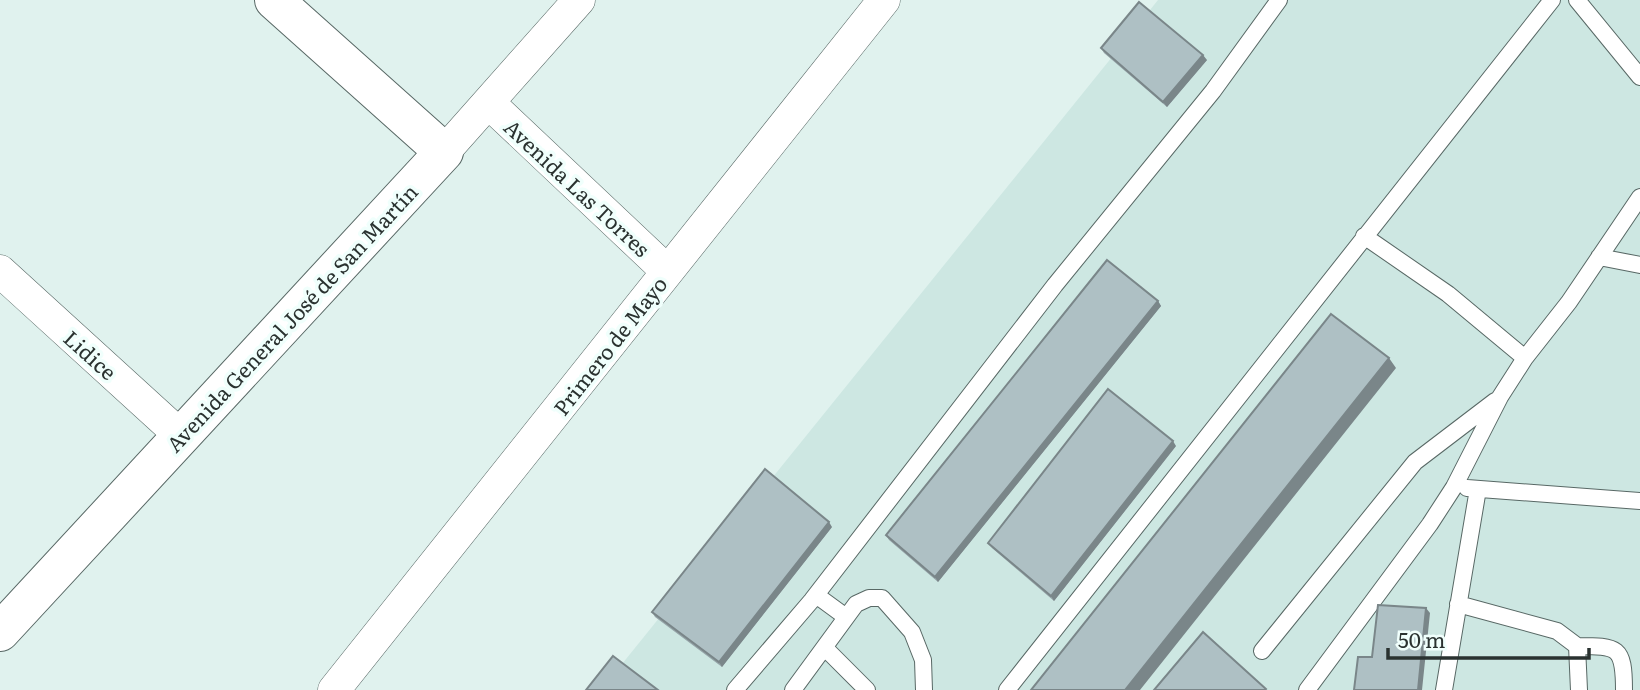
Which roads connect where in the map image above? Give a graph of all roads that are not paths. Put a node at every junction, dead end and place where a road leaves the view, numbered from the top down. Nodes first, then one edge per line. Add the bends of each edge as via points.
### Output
1 (274, 0) edge
2 (579, 0) edge
3 (884, 0) edge
4 (1279, 0) edge
5 (1552, 0) edge
6 (1584, 2) edge
7 (1640, 77) edge
8 (489, 103) junction
9 (444, 152) junction
10 (1640, 197) edge
11 (1364, 236) junction
12 (1599, 257) junction
13 (1640, 265) edge
14 (0, 271) edge
15 (667, 271) junction
16 (1525, 358) junction
17 (1500, 397) junction
18 (181, 436) junction
19 (1454, 487) junction
20 (1478, 489) junction
21 (1640, 501) edge
22 (816, 595) junction
23 (1458, 604) junction
24 (846, 617) junction
25 (0, 632) edge
26 (1577, 646) junction
27 (825, 648) junction
28 (1262, 651) dead end
29 (334, 690) edge
30 (735, 690) edge
31 (793, 690) edge
32 (867, 690) edge
33 (924, 690) edge
34 (1007, 690) edge
35 (1307, 690) edge
36 (1444, 690) edge
37 (1579, 690) edge
38 (1624, 690) edge

1 - 9 street
2 - 8 street, Avenida General José de San Martín
3 - 15 street, Primero de Mayo
4 - 22 lane via 1213,91 1055,285
5 - 11 lane
6 - 7 lane
8 - 9 street, Avenida General José de San Martín
8 - 15 street, Avenida Las Torres
9 - 18 street, Avenida General José de San Martín
10 - 12 lane
11 - 16 lane via 1448,294
11 - 34 lane
12 - 13 lane
12 - 16 lane
14 - 18 street, Lidice
15 - 29 street, Primero de Mayo
16 - 17 lane
17 - 19 lane
17 - 28 lane via 1415,463
18 - 25 street, Avenida General José de San Martín
19 - 20 lane
19 - 35 lane
20 - 21 lane
20 - 23 lane
22 - 24 lane
22 - 30 lane
23 - 26 lane via 1557,631
23 - 36 lane
24 - 27 lane
24 - 33 lane via 856,604 883,598 912,632 923,660
26 - 37 lane
26 - 38 lane via 1609,646 1619,653
27 - 31 lane
27 - 32 lane

